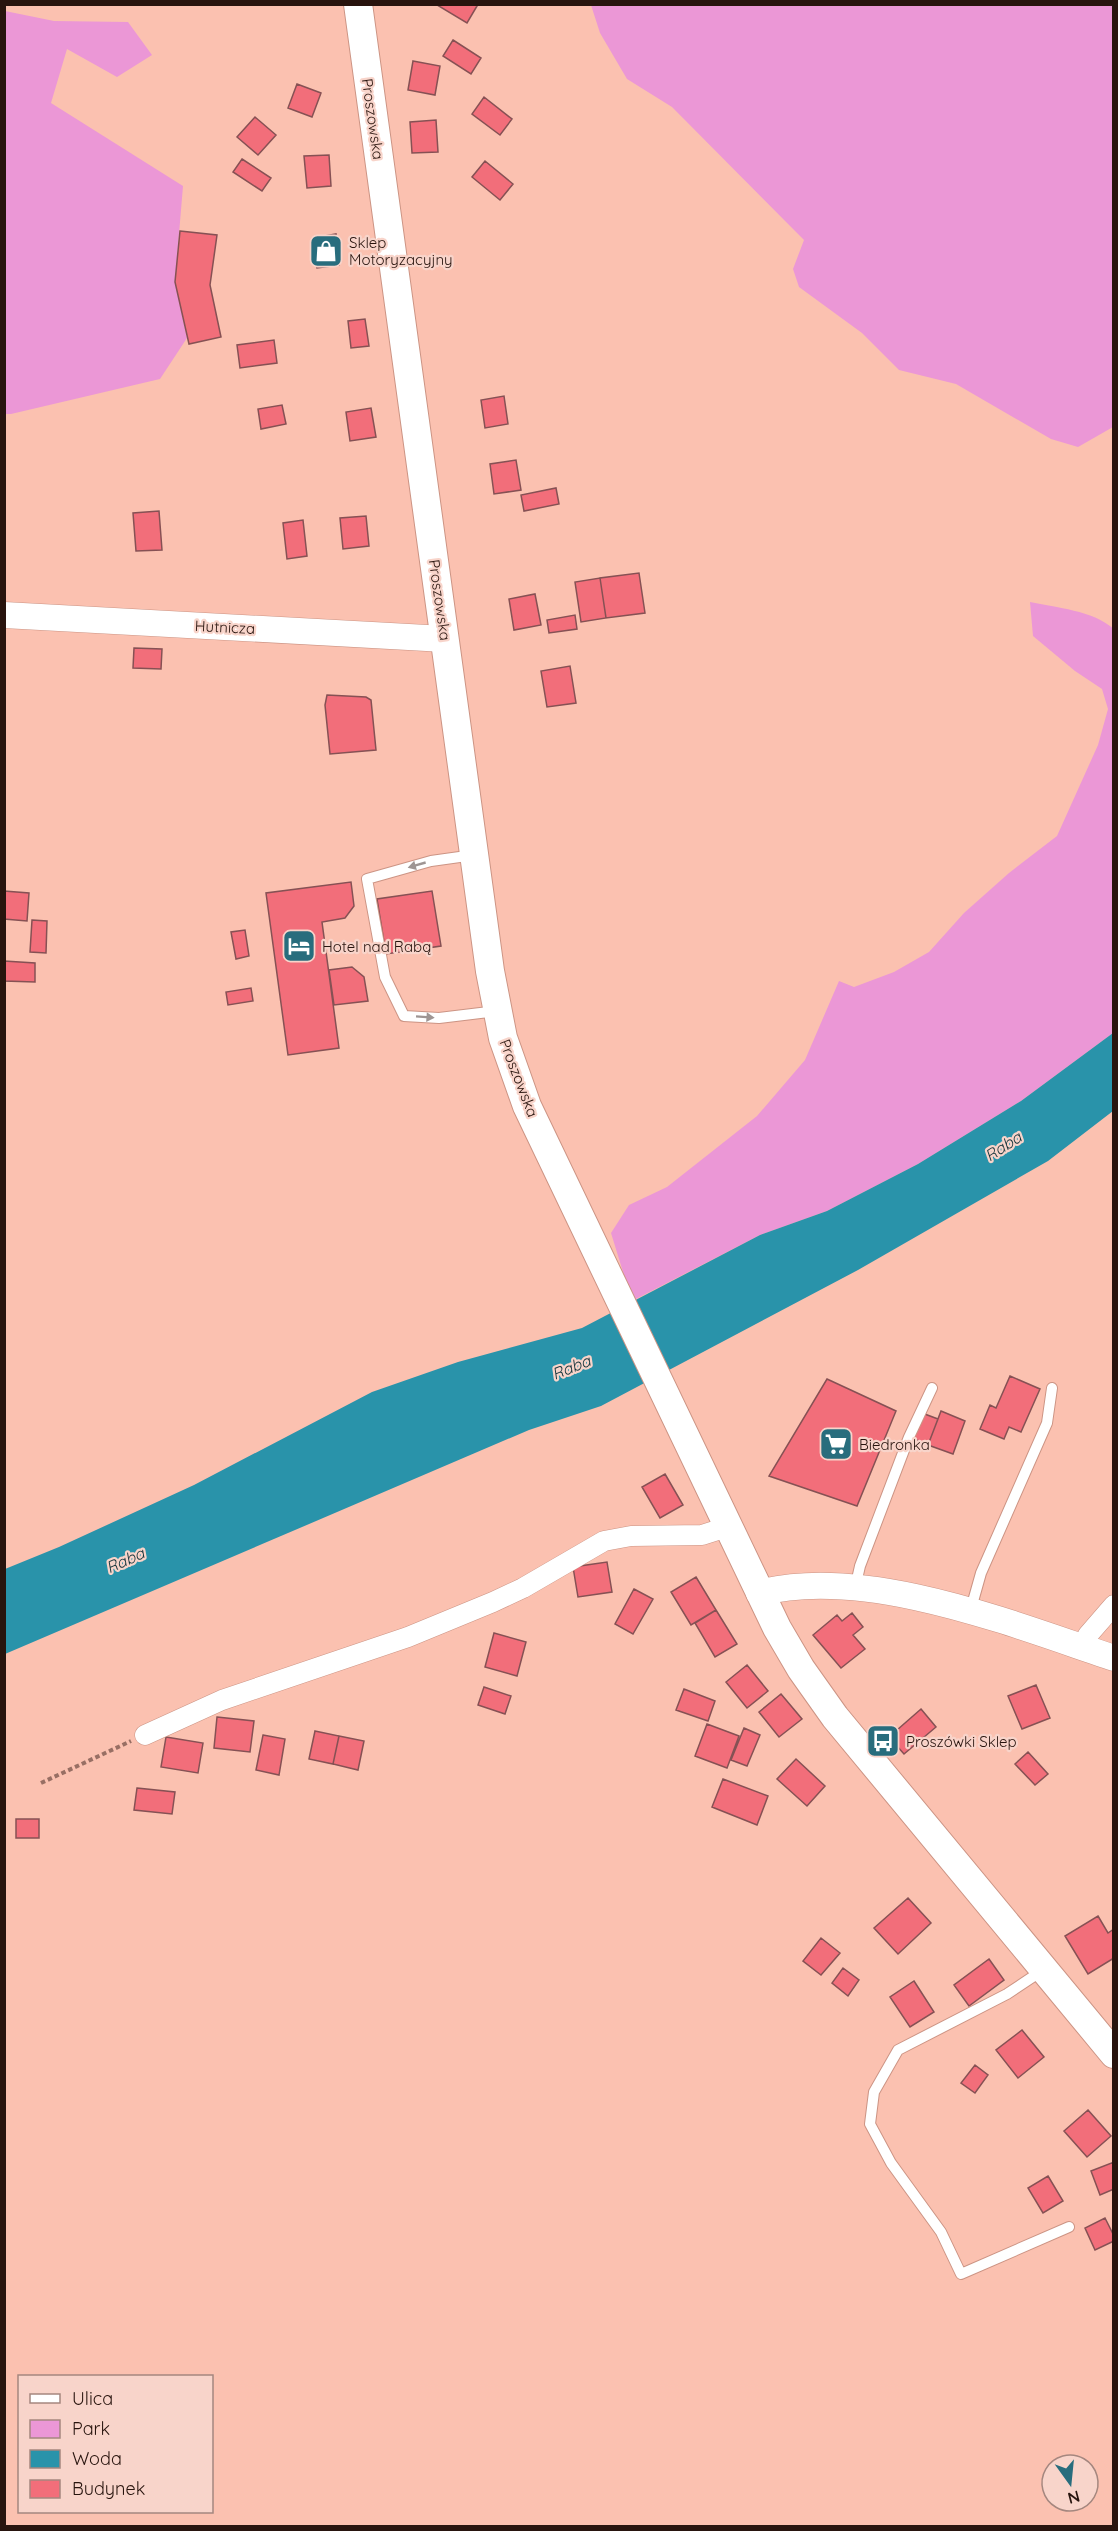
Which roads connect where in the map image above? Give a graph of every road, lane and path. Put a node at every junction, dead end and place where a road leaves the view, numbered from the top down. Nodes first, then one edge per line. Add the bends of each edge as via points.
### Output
1 (358, 4) edge
2 (4, 615) edge
3 (445, 639) junction
4 (475, 855) junction
5 (497, 1011) junction
6 (932, 1388) dead end
7 (1052, 1388) dead end
8 (727, 1527) junction
9 (855, 1588) junction
10 (759, 1593) junction
11 (1113, 1605) edge
12 (970, 1612) junction
13 (1082, 1648) junction
14 (1113, 1658) edge
15 (145, 1735) joint
16 (41, 1783) dead end
17 (1043, 1970) junction
18 (1113, 2054) edge
19 (1069, 2227) dead end

1 - 3 main road, Proszowska
2 - 3 street, Hutnicza
3 - 4 main road, Proszowska
4 - 5 main road, Proszowska
4 -> 5 lane via 431,861 367,879 386,977 404,1016 439,1018
5 - 8 main road, Proszowska via 502,1038 527,1106
6 - 9 lane via 909,1437
7 - 12 lane via 1047,1423 981,1573
8 - 10 main road, Proszowska
8 - 15 street via 702,1535 631,1536 604,1541 493,1602 408,1637 222,1700
9 - 10 street via 789,1587
9 - 12 street
10 - 17 main road, Proszowska via 801,1669 835,1717
11 - 13 street
12 - 13 street
13 - 14 street
15 - 16 path
17 - 18 main road, Proszowska
17 - 19 lane via 1007,1994 898,2050 874,2092 870,2124 891,2163 941,2232 961,2274

